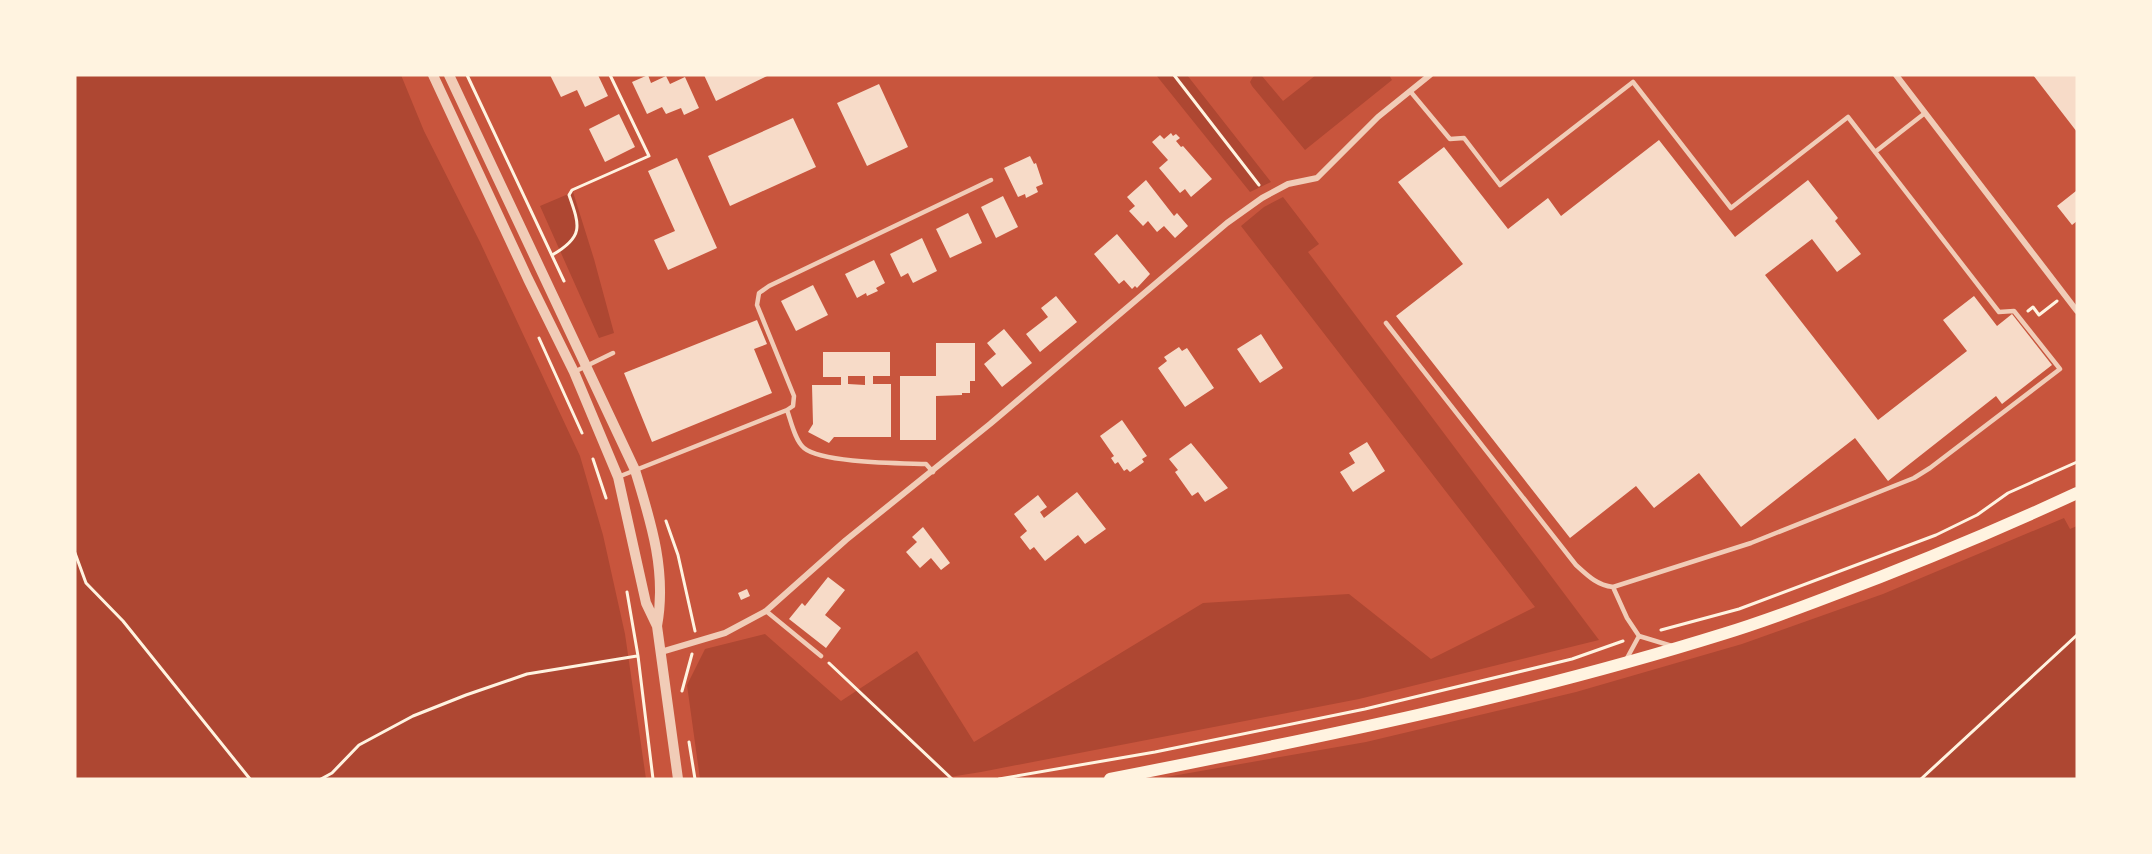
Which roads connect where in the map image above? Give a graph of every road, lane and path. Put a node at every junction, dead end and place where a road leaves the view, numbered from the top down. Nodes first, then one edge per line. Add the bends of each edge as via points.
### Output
1 (433, 75) edge
2 (449, 75) edge
3 (610, 75) edge
4 (1174, 75) edge
5 (1430, 75) edge
6 (1896, 75) edge
7 (1410, 91) junction
8 (1925, 113) junction
9 (1875, 152) junction
10 (991, 180) dead end
11 (1262, 198) junction
12 (552, 255) dead end
13 (2048, 308) dead end
14 (2031, 309) dead end
15 (2077, 311) edge
16 (1386, 323) dead end
17 (536, 332) dead end
18 (613, 353) dead end
19 (588, 367) junction
20 (574, 372) junction
21 (787, 410) junction
22 (585, 440) dead end
23 (590, 451) dead end
24 (2077, 462) edge
25 (635, 470) junction
26 (933, 472) junction
27 (618, 477) junction
28 (2077, 493) edge
29 (609, 505) dead end
30 (75, 553) edge
31 (625, 584) dead end
32 (1613, 587) junction
33 (766, 611) junction
34 (657, 626) junction
35 (2077, 635) edge
36 (1639, 636) junction
37 (697, 641) junction
38 (1679, 648) junction
39 (661, 652) junction
40 (638, 656) junction
41 (821, 656) joint
42 (1623, 664) junction
43 (683, 700) dead end
44 (688, 734) dead end
45 (250, 779) edge
46 (321, 779) edge
47 (653, 779) edge
48 (678, 779) edge
49 (695, 779) edge
50 (952, 779) edge
51 (999, 779) edge
52 (1110, 779) edge
53 (1921, 779) edge

1 - 20 street
2 - 19 street
3 - 12 path via 649,156 572,190 569,195 577,219 576,234 572,242
4 - 11 path via 1260,187
5 - 7 street
6 - 8 street
7 - 9 lane via 1450,139 1464,138 1500,185 1633,82 1731,208 1848,117
7 - 11 street via 1317,178 1288,184
8 - 9 lane
8 - 15 street
9 - 32 lane via 1999,312 2014,311 2060,369 1914,477 1751,543
10 - 21 lane via 759,293 757,305 794,396 793,406
11 - 26 street via 1227,223
13 - 14 path via 2039,315
16 - 32 lane via 1571,559 1594,581
17 - 22 path
18 - 19 lane
19 - 20 lane
19 - 25 street
20 - 27 street
21 - 25 lane
21 - 26 lane via 806,450 845,460 926,464
23 - 29 path
24 - 36 path via 2008,493 1977,515 1936,535 1739,609
25 - 27 lane
25 - 34 street via 658,563 662,601
26 - 33 street via 846,540
27 - 34 street via 646,603
28 - 38 main road via 1912,566
30 - 45 path via 86,583 123,621
31 - 40 path
32 - 36 lane
33 - 37 street via 725,633
33 - 41 lane
34 - 39 street
35 - 53 path
36 - 38 lane
36 - 42 lane
36 - 51 path via 1572,659 1365,709
37 - 39 street
37 - 43 path via 681,689
38 - 42 main road
39 - 48 street
40 - 46 path via 527,674 466,695 413,716 359,745
40 - 47 path
41 - 50 path
42 - 52 main road via 1502,697
44 - 49 path

